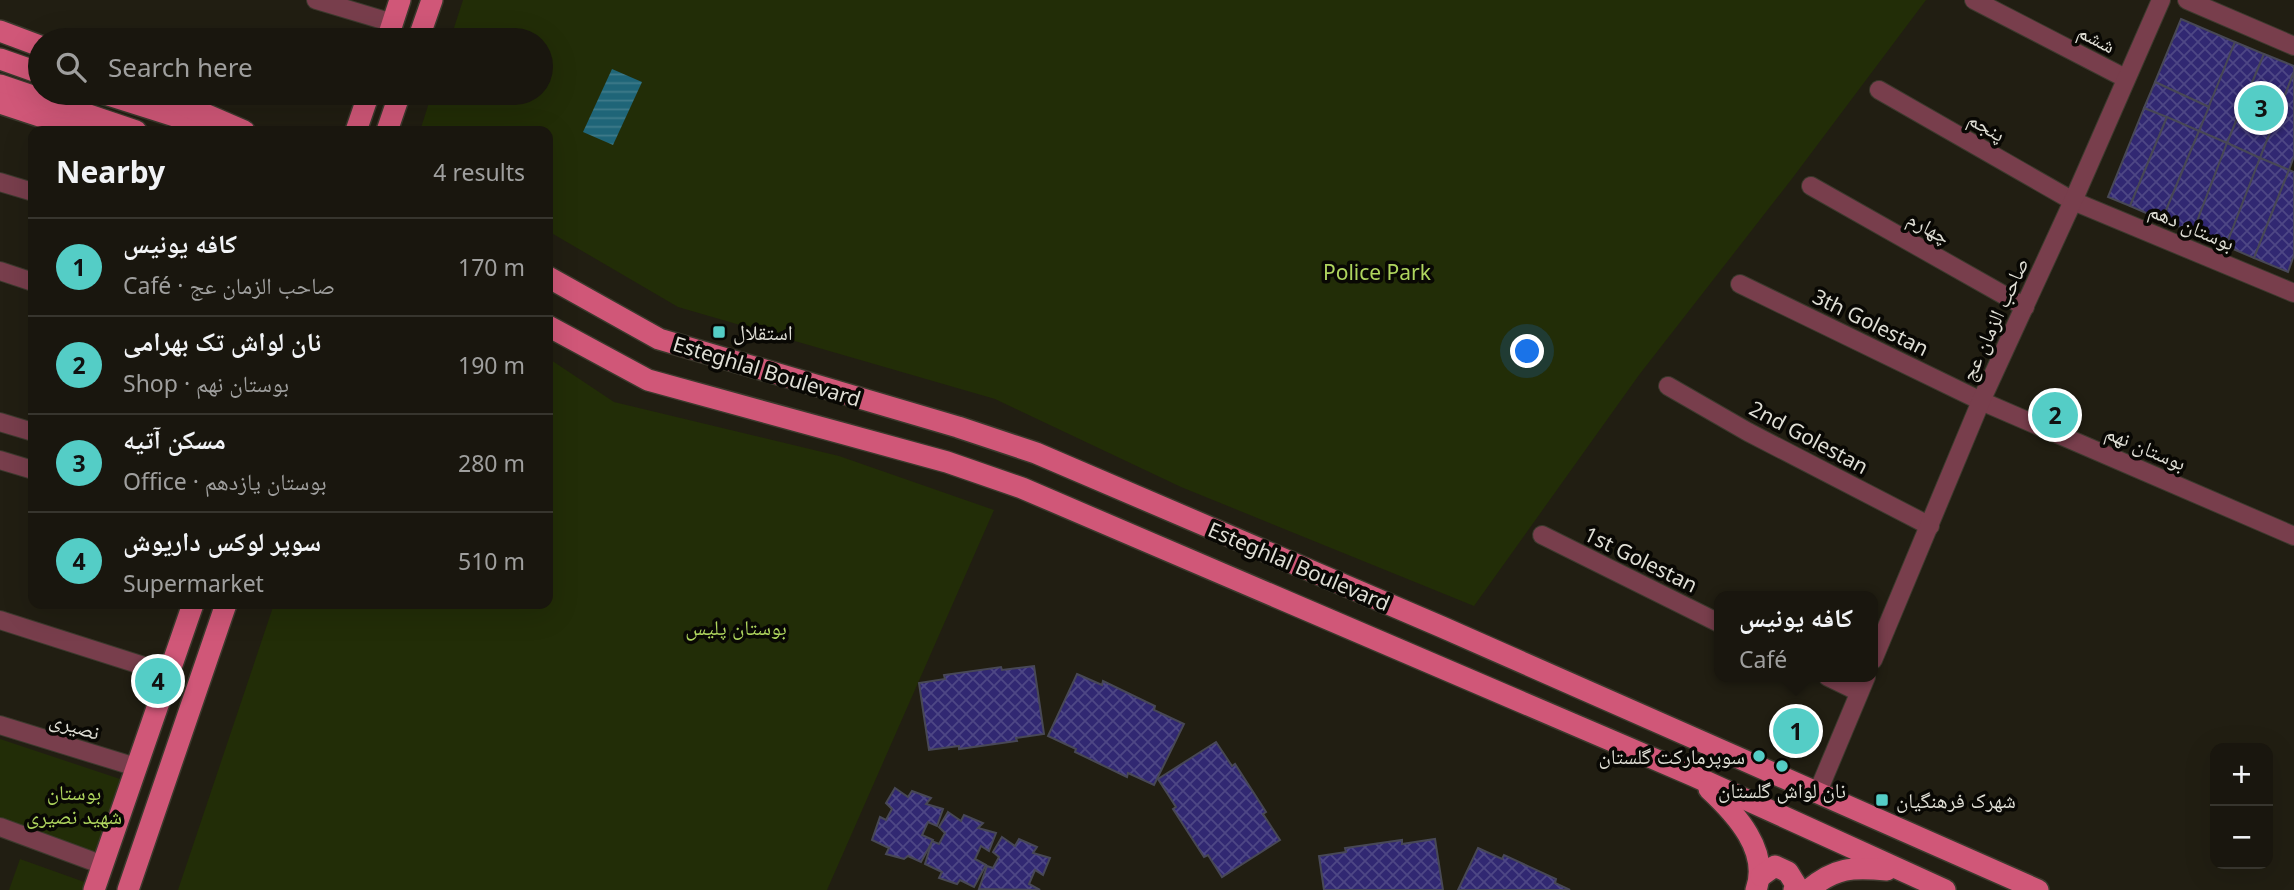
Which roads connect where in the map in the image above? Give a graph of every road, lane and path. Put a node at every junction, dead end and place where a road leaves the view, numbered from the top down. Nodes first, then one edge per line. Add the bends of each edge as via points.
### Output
1 (316, 0) edge
2 (400, 0) edge
3 (432, 0) edge
4 (1974, 0) edge
5 (2161, 0) edge
6 (2187, 0) edge
7 (381, 28) edge
8 (391, 28) edge
9 (422, 28) edge
10 (0, 31) edge
11 (28, 42) edge
12 (2294, 46) edge
13 (0, 59) edge
14 (28, 68) edge
15 (2125, 78) junction
16 (0, 85) edge
17 (1879, 90) dead end
18 (28, 94) edge
19 (0, 103) edge
20 (59, 105) edge
21 (140, 105) edge
22 (184, 105) edge
23 (365, 105) edge
24 (396, 105) edge
25 (70, 126) edge
26 (121, 126) edge
27 (206, 126) edge
28 (232, 126) edge
29 (358, 126) edge
30 (389, 126) edge
31 (0, 182) edge
32 (1811, 186) dead end
33 (28, 190) edge
34 (2073, 201) junction
35 (0, 271) edge
36 (28, 280) edge
37 (553, 280) edge
38 (1740, 284) dead end
39 (2294, 293) edge
40 (2025, 307) junction
41 (553, 329) edge
42 (1668, 386) dead end
43 (1981, 401) junction
44 (0, 422) edge
45 (28, 430) edge
46 (0, 460) edge
47 (28, 468) edge
48 (1930, 526) junction
49 (1542, 535) dead end
50 (2294, 536) edge
51 (191, 609) edge
52 (224, 609) edge
53 (0, 620) edge
54 (1714, 621) edge
55 (1878, 648) edge
56 (169, 674) junction
57 (1863, 685) edge
58 (0, 726) edge
59 (136, 767) junction
60 (1695, 776) junction
61 (1817, 794) junction
62 (0, 827) edge
63 (103, 865) junction
64 (1903, 872) junction
65 (1759, 883) edge
66 (94, 890) edge
67 (128, 890) edge
68 (1794, 890) edge
69 (1808, 890) edge
70 (1945, 890) edge
71 (2038, 890) edge

1 - 7 street
2 - 8 main road
3 - 9 main road
4 - 15 street, ششم
5 - 15 street, صاحب الزمان عج
6 - 12 street
10 - 11 main road
13 - 14 main road
15 - 34 street, صاحب الزمان عج
16 - 18 main road
17 - 34 street, پنجم
19 - 25 main road
20 - 26 main road
21 - 27 main road
22 - 28 main road
23 - 29 main road
24 - 30 main road
31 - 33 street
32 - 40 street, چهارم
34 - 39 street, بوستان دهم
34 - 40 street, صاحب الزمان عج
35 - 36 street
37 - 61 main road, Esteghlal Boulevard via 659,339 1036,453 1443,626
38 - 43 street, 3th Golestan
40 - 43 street, صاحب الزمان عج
41 - 60 main road, Esteghlal Boulevard via 648,380 947,462 1022,488
42 - 48 street, 2nd Golestan
43 - 48 street, صاحب الزمان عج
43 - 50 street, بوستان نهم
44 - 45 street
46 - 47 street
48 - 55 street, صاحب الزمان عج
49 - 54 street, 1st Golestan
51 - 56 main road
52 - 67 main road
53 - 56 street
56 - 59 main road
57 - 61 street
58 - 59 street, نصیری
59 - 63 main road
60 - 64 main road, Esteghlal Boulevard
60 - 65 main road via 1735,814 1755,848
61 - 71 main road, Esteghlal Boulevard
62 - 63 street
63 - 66 main road
64 - 69 main road via 1853,867 1821,879
64 - 70 main road, Esteghlal Boulevard
65 - 68 main road via 1775,866 1788,872

